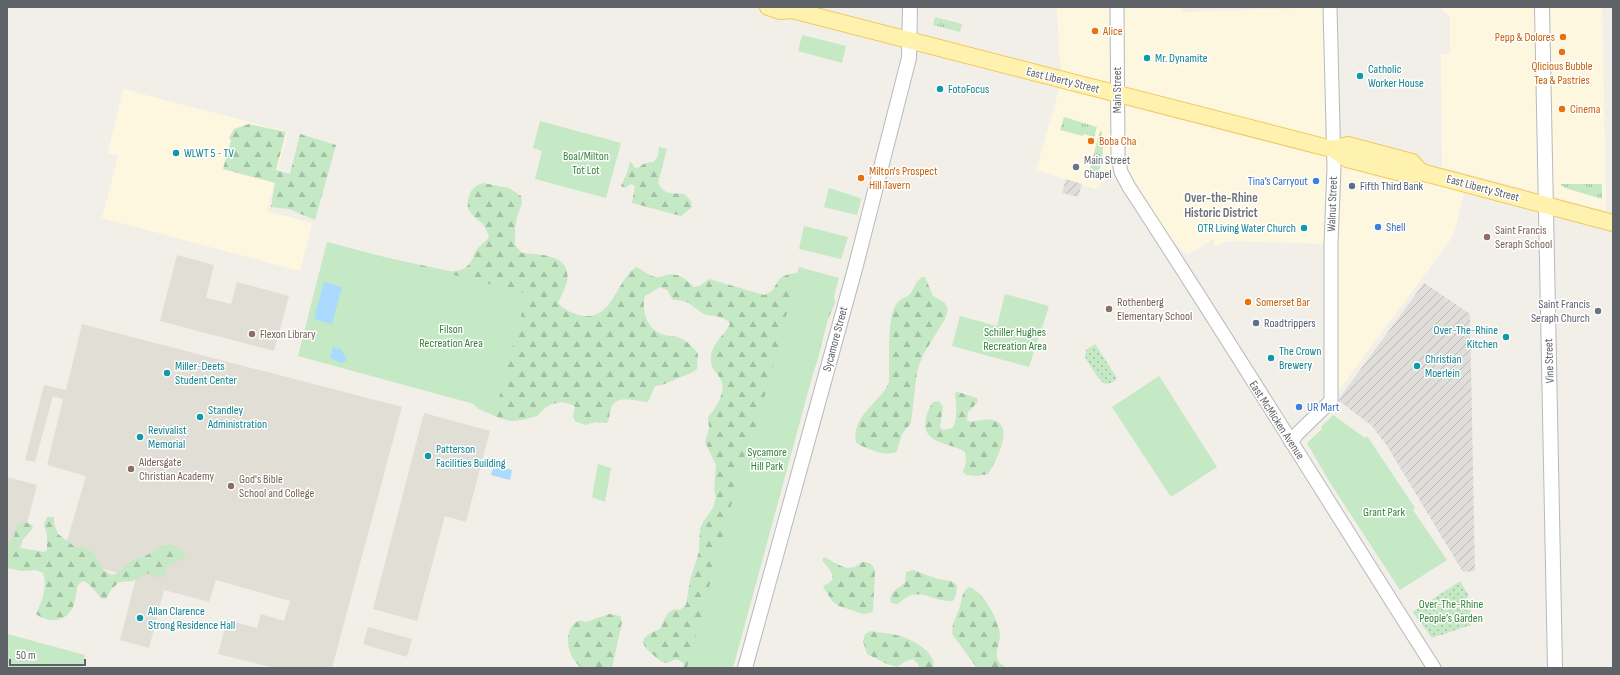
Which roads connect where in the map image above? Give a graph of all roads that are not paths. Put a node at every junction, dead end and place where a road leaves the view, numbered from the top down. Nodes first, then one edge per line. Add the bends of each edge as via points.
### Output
1 (768, 7) edge
2 (910, 7) edge
3 (1117, 7) edge
4 (1330, 7) edge
5 (1542, 7) edge
6 (791, 8) edge
7 (910, 41) junction
8 (1117, 94) junction
9 (1333, 149) junction
10 (1121, 172) joint
11 (1546, 204) junction
12 (1613, 223) edge
13 (1291, 442) junction
14 (745, 668) edge
15 (1434, 668) edge
16 (1554, 668) edge

1 - 6 main road, East Liberty Street via 780,11
2 - 7 main road, Sycamore Street
3 - 8 street, Main Street
4 - 9 street, Walnut Street
5 - 11 main road, Vine Street
6 - 7 main road, East Liberty Street
7 - 8 main road, East Liberty Street
7 - 14 main road, Sycamore Street via 909,58 854,269
8 - 9 main road, East Liberty Street
8 - 10 street, Main Street via 1118,157
9 - 11 main road, East Liberty Street via 1347,160 1409,175 1421,172
9 - 13 street, Walnut Street via 1331,401
10 - 13 street, East McMicken Avenue
11 - 12 main road, East Liberty Street
11 - 16 main road, Vine Street
13 - 15 street, East McMicken Avenue

